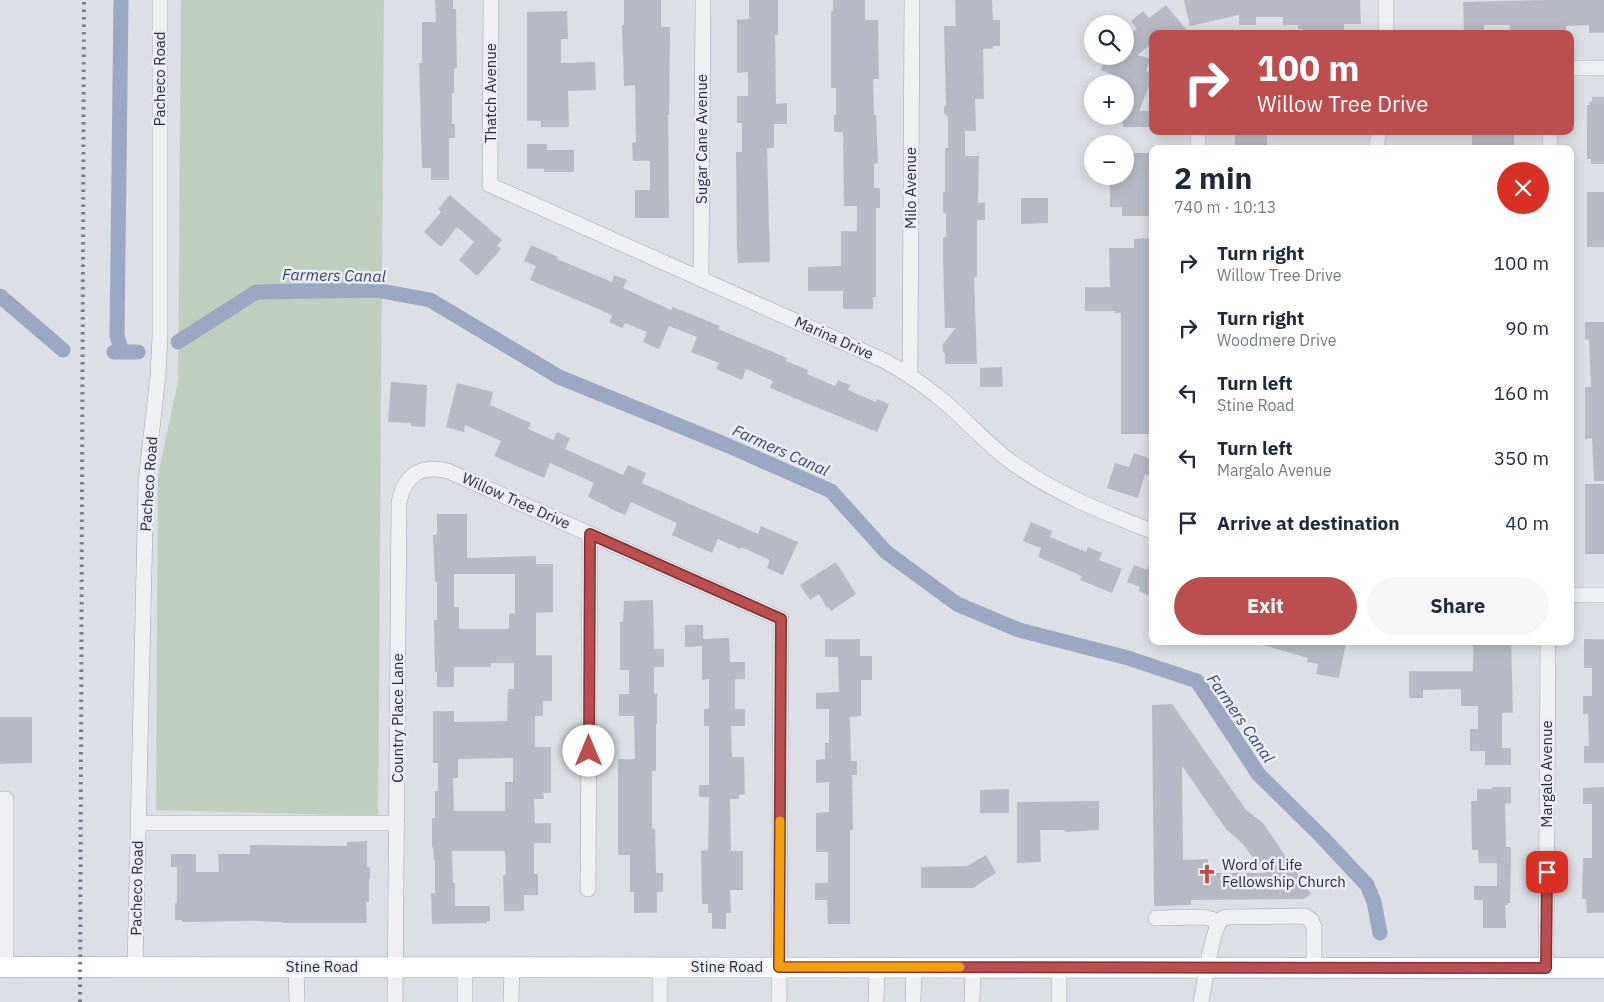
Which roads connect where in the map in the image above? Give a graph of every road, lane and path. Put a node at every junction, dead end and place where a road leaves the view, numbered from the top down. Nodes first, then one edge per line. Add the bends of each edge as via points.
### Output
1 (160, 0) edge
2 (492, 0) edge
3 (703, 0) edge
4 (912, 0) edge
5 (1386, 0) edge
6 (1386, 30) edge
7 (1574, 68) edge
8 (1604, 68) edge
9 (490, 185) joint
10 (701, 279) junction
11 (910, 375) junction
12 (415, 474) joint
13 (1149, 531) edge
14 (590, 534) junction
15 (1574, 594) edge
16 (1604, 595) edge
17 (1548, 645) edge
18 (0, 799) edge
19 (138, 823) junction
20 (397, 823) junction
21 (588, 890) dead end
22 (1156, 918) dead end
23 (1218, 926) junction
24 (3, 967) edge
25 (135, 967) junction
26 (296, 967) junction
27 (396, 967) junction
28 (465, 967) junction
29 (512, 967) junction
30 (660, 967) junction
31 (779, 967) junction
32 (876, 967) junction
33 (914, 967) junction
34 (972, 967) junction
35 (1059, 967) junction
36 (1206, 968) junction
37 (1314, 968) junction
38 (1546, 968) junction
39 (1604, 968) edge
40 (297, 1002) edge
41 (395, 1002) edge
42 (465, 1002) edge
43 (511, 1002) edge
44 (660, 1002) edge
45 (779, 1002) edge
46 (876, 1002) edge
47 (913, 1002) edge
48 (972, 1002) edge
49 (1058, 1002) edge
50 (1201, 1002) edge

1 - 19 street, Pacheco Road via 160,337 146,482
2 - 9 street, Thatch Avenue
3 - 10 street, Sugar Cane Avenue
4 - 11 street, Milo Avenue
5 - 6 street
7 - 8 street
9 - 10 street, Marina Drive
10 - 11 street, Marina Drive
11 - 13 street, Marina Drive via 1008,460 1038,480 1093,508
12 - 14 street, Willow Tree Drive via 425,469 448,471
12 - 20 street, Country Place Lane via 401,491 399,502
14 - 21 street
14 - 31 street, Willow Tree Drive via 781,619
15 - 16 street
17 - 38 street, Margalo Avenue
18 - 24 street via 6,800
19 - 20 street
19 - 25 street, Pacheco Road
20 - 27 street, Country Place Lane
22 - 23 street via 1202,917 1212,919
23 - 36 street
23 - 37 street via 1222,919 1230,917 1305,916 1314,928
24 - 25 main road, Stine Road
25 - 26 main road, Stine Road
26 - 27 main road, Stine Road
26 - 40 street
27 - 28 main road, Stine Road
27 - 41 street, Country Place Lane
28 - 29 main road, Stine Road
28 - 42 street
29 - 30 main road, Stine Road
29 - 43 street
30 - 31 main road, Stine Road
30 - 44 street
31 - 32 main road, Stine Road
31 - 45 street
32 - 33 main road, Stine Road
32 - 46 street
33 - 34 main road, Stine Road
33 - 47 street
34 - 35 main road, Stine Road
34 - 48 street
35 - 36 main road, Stine Road
35 - 49 street
36 - 37 main road, Stine Road
36 - 50 street
37 - 38 main road, Stine Road
38 - 39 main road, Stine Road

